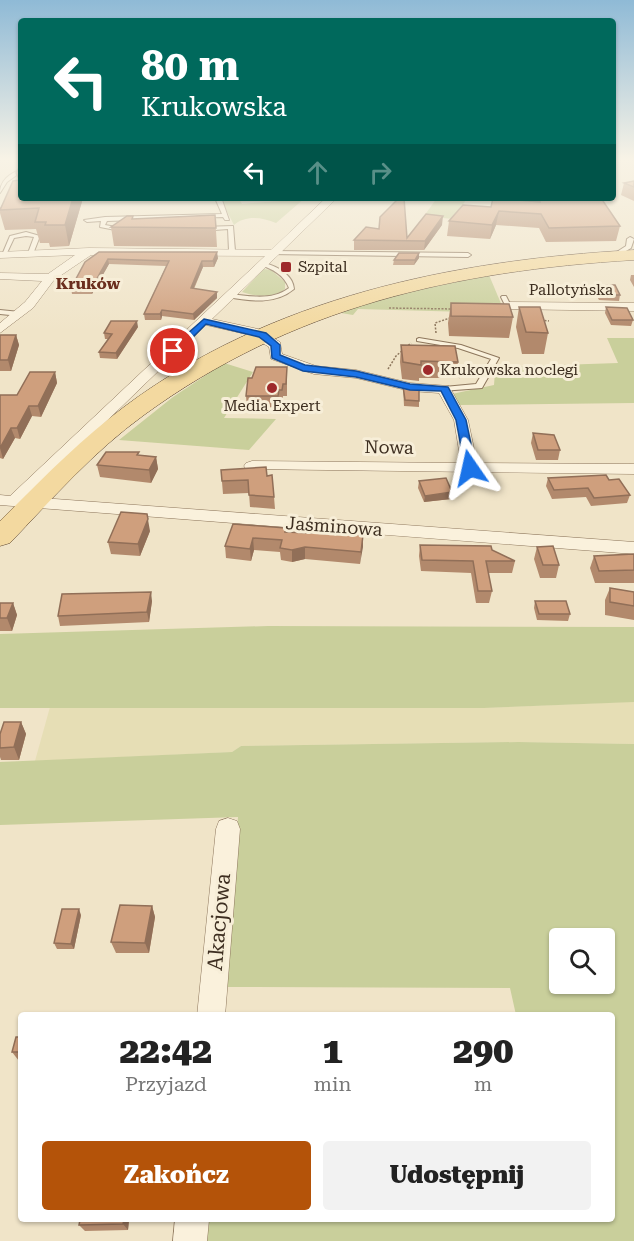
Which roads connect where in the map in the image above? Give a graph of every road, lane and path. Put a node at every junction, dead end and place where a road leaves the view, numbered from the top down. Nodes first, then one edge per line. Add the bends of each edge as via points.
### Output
1 (179, 216) edge
2 (226, 216) edge
3 (312, 216) edge
4 (105, 219) junction
5 (87, 220) dead end
6 (231, 228) junction
7 (193, 229) edge
8 (136, 231) edge
9 (634, 241) edge
10 (89, 251) junction
11 (232, 251) junction
12 (32, 253) junction
13 (272, 253) junction
14 (2, 254) edge
15 (468, 255) dead end
16 (634, 255) edge
17 (614, 256) junction
18 (262, 264) junction
19 (0, 276) edge
20 (50, 278) junction
21 (230, 296) junction
22 (506, 302) edge
23 (634, 307) edge
24 (389, 308) dead end
25 (459, 309) edge
26 (0, 312) edge
27 (20, 314) junction
28 (457, 318) edge
29 (537, 320) edge
30 (204, 321) junction
31 (549, 321) dead end
32 (0, 329) edge
33 (262, 335) junction
34 (419, 340) junction
35 (381, 380) junction
36 (444, 389) junction
37 (252, 466) edge
38 (470, 468) junction
39 (634, 469) edge
40 (16, 501) edge
41 (0, 537) edge
42 (634, 548) edge
43 (228, 829) dead end
44 (211, 1012) edge
45 (192, 1222) edge
46 (190, 1241) edge

1 - 4 lane
2 - 6 lane
3 - 13 street
4 - 5 lane
4 - 8 lane via 102,226
6 - 7 lane
6 - 11 lane
9 - 17 lane via 630,239 629,247
10 - 11 street
10 - 12 street
10 - 20 street
11 - 13 street
12 - 14 street
12 - 14 lane via 37,237 26,234 12,237
13 - 15 lane
13 - 18 street
16 - 17 main road
17 - 33 main road via 517,264 427,280 326,309
18 - 21 street
18 - 21 lane via 275,267 292,288 270,298
19 - 20 street
20 - 27 street
21 - 30 street
22 - 23 street, Pallotyńska
24 - 25 path
26 - 27 lane
27 - 32 street
28 - 34 path via 435,323 437,336
29 - 31 path
30 - 33 street
30 - 40 street
33 - 35 street via 275,345 276,356 303,368
33 - 40 main road via 204,364 138,408 78,458
34 - 35 path via 407,344
34 - 36 lane via 459,346 495,358 479,386
35 - 36 street
36 - 38 street via 461,420
37 - 38 street, Nowa
38 - 39 street, Nowa
40 - 41 main road
40 - 42 street, Jaśminowa
43 - 44 street, Akacjowa
45 - 46 street

